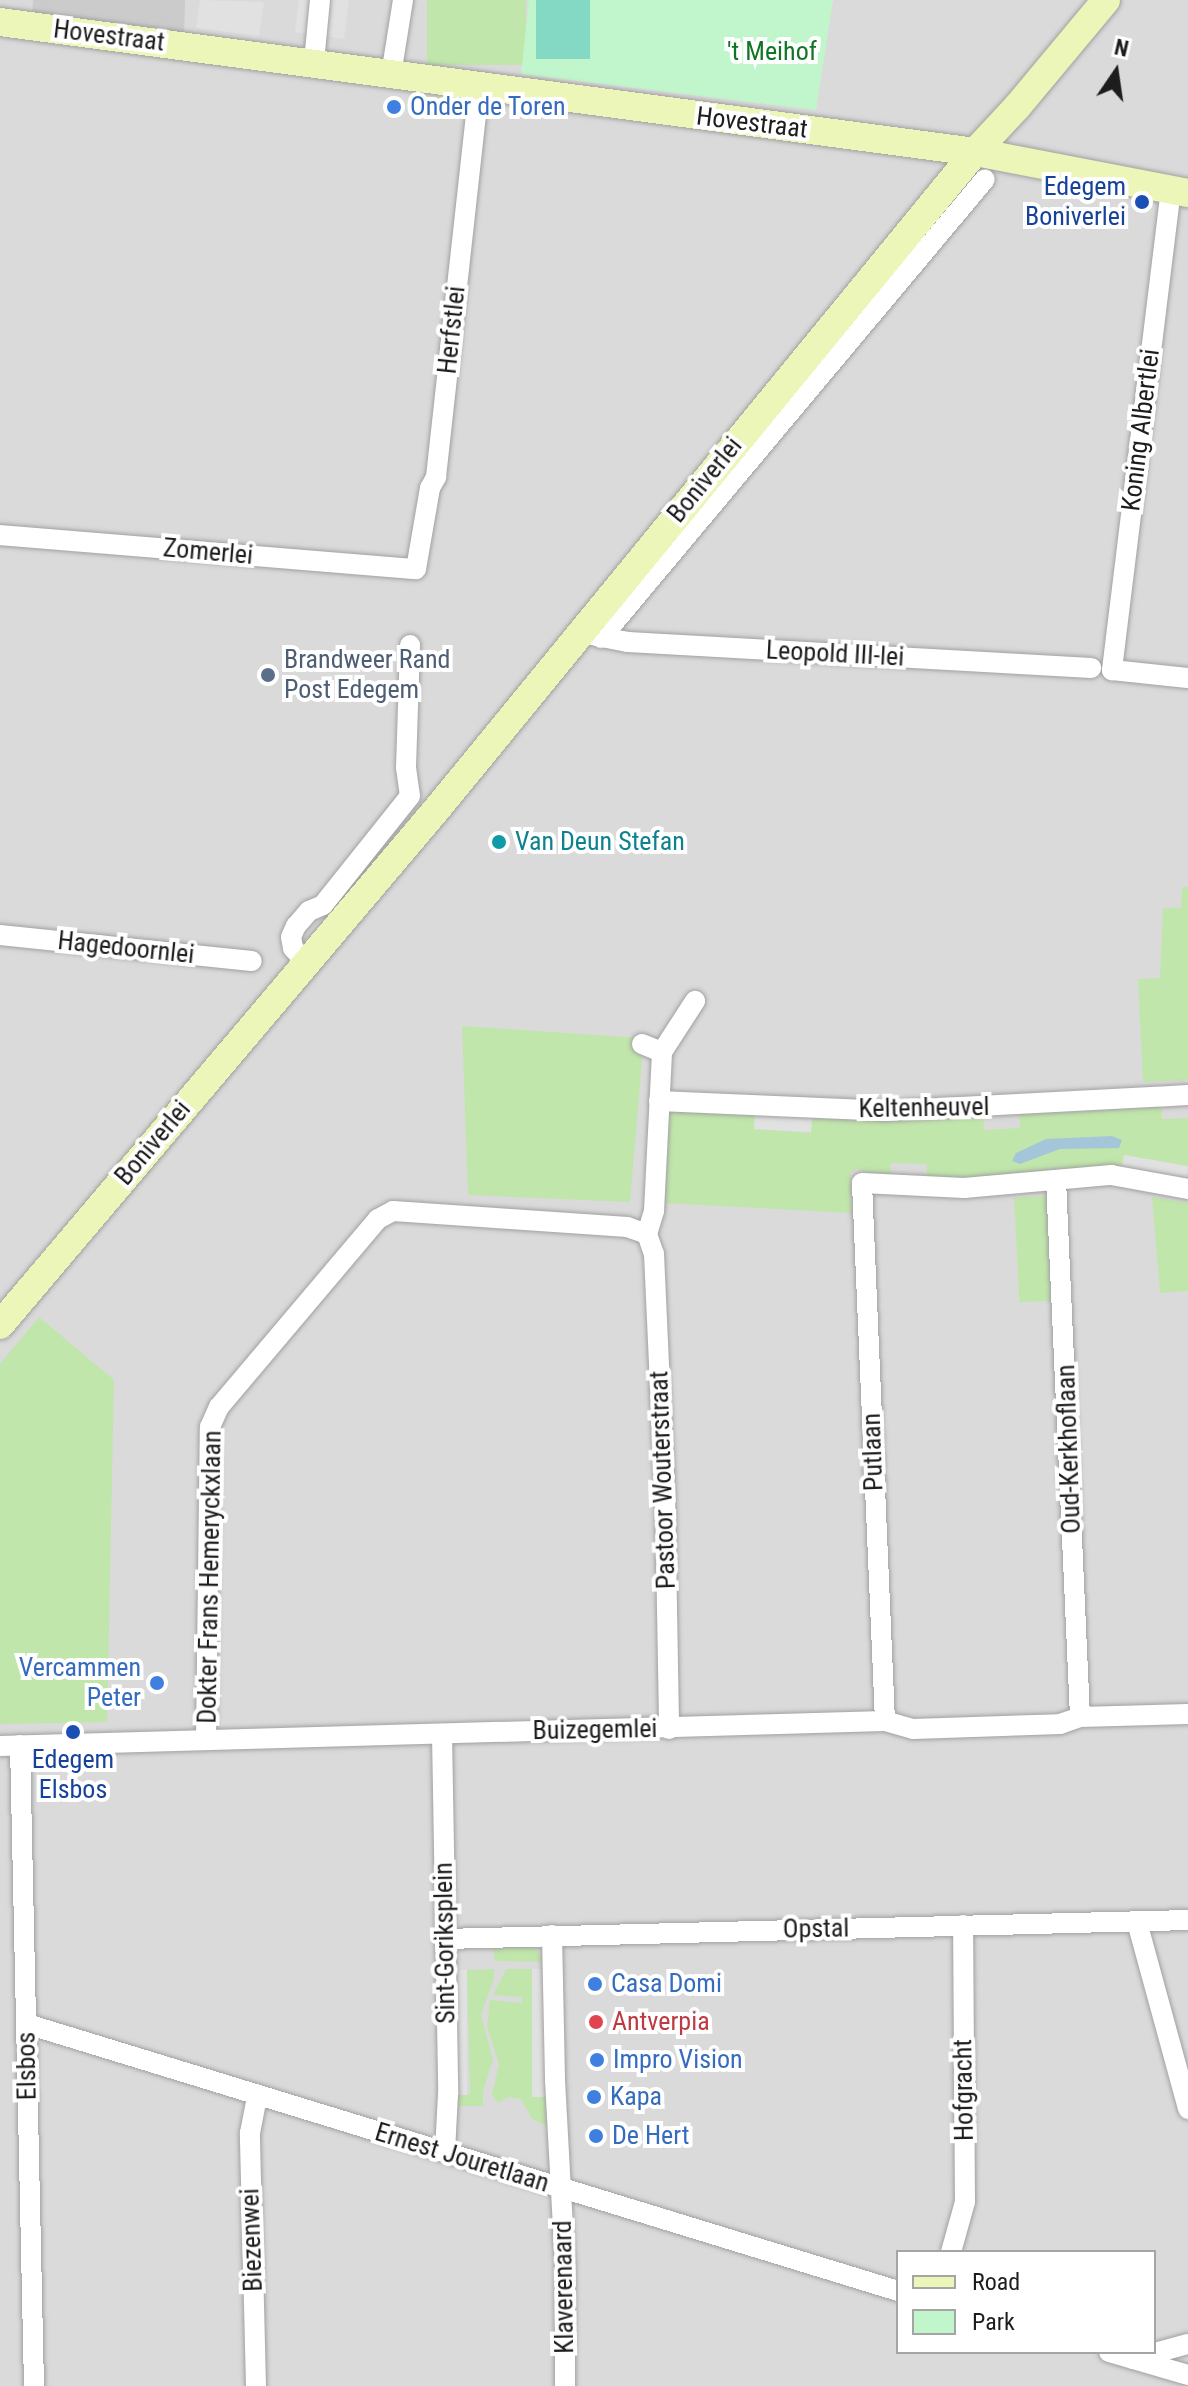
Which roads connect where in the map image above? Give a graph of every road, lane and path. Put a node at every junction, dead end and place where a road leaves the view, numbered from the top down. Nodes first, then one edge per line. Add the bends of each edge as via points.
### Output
1 (320, 0) edge
2 (403, 0) edge
3 (1106, 0) edge
4 (0, 22) edge
5 (314, 62) junction
6 (391, 75) junction
7 (479, 88) junction
8 (975, 152) junction
9 (985, 179) dead end
10 (1179, 191) edge
11 (0, 535) edge
12 (416, 569) joint
13 (591, 635) junction
14 (410, 645) dead end
15 (1101, 669) junction
16 (1188, 678) edge
17 (410, 796) junction
18 (437, 809) junction
19 (0, 935) edge
20 (252, 961) dead end
21 (306, 962) junction
22 (695, 1001) dead end
23 (642, 1044) dead end
24 (662, 1052) junction
25 (1188, 1095) edge
26 (659, 1101) junction
27 (1056, 1180) junction
28 (1188, 1189) edge
29 (647, 1234) junction
30 (0, 1325) edge
31 (1188, 1714) edge
32 (1080, 1717) junction
33 (885, 1721) junction
34 (669, 1729) junction
35 (442, 1734) junction
36 (206, 1740) junction
37 (10, 1745) edge
38 (1188, 1920) edge
39 (1137, 1922) junction
40 (963, 1925) junction
41 (552, 1935) junction
42 (444, 1939) junction
43 (27, 2024) junction
44 (257, 2096) junction
45 (1188, 2109) edge
46 (445, 2152) junction
47 (561, 2188) junction
48 (952, 2250) edge
49 (896, 2290) edge
50 (1188, 2344) edge
51 (1156, 2353) edge
52 (1116, 2354) edge
53 (1151, 2354) edge
54 (1133, 2359) junction
55 (1188, 2375) edge
56 (34, 2386) edge
57 (256, 2386) edge
58 (565, 2386) edge

1 - 5 street
2 - 6 street
3 - 8 main road, Boniverlei
4 - 5 main road, Hovestraat
5 - 6 main road, Hovestraat
6 - 7 main road, Hovestraat
7 - 8 main road, Hovestraat
7 - 12 street, Herfstlei via 436,477
8 - 10 main road, Hovestraat
8 - 13 main road, Boniverlei
9 - 13 street, Boniverlei
10 - 15 street, Koning Albertlei
11 - 12 street, Zomerlei
13 - 15 street, Leopold III-lei
13 - 18 main road, Boniverlei
14 - 17 street
15 - 16 street, Leopold III-lei
17 - 18 street
17 - 21 street via 323,905 296,926 293,948
18 - 21 main road, Boniverlei
19 - 20 street, Hagedoornlei
21 - 30 main road, Boniverlei
22 - 24 street
23 - 24 street
24 - 26 street
25 - 26 street, Keltenheuvel via 884,1111
26 - 29 street via 654,1211
27 - 28 street via 1111,1175
27 - 32 street, Oud-Kerkhoflaan
27 - 33 street, Putlaan via 964,1188 862,1183
29 - 34 street, Pastoor Wouterstraat via 654,1254 665,1493
29 - 36 street, Dokter Frans Hemeryckxlaan via 627,1227 393,1211 378,1219 219,1407 210,1427
31 - 32 street, Buizegemlei
32 - 33 street, Buizegemlei via 1060,1724 913,1729
33 - 34 street, Buizegemlei
34 - 35 street, Buizegemlei
35 - 36 street, Buizegemlei
35 - 42 street, Sint-Goriksplein
36 - 37 street, Buizegemlei
37 - 43 street, Elsbos
38 - 39 street, Opstal
39 - 40 street, Opstal
39 - 45 street
40 - 41 street, Opstal
40 - 48 street, Hofgracht via 965,2202
41 - 42 street, Opstal
41 - 47 street
42 - 46 street, Sint-Goriksplein
43 - 44 street, Ernest Jouretlaan
43 - 56 street, Elsbos
44 - 46 street, Ernest Jouretlaan
44 - 57 street, Biezenwei via 250,2133
46 - 47 street, Ernest Jouretlaan
47 - 49 street, Ernest Jouretlaan
47 - 58 street, Klaverenaard
50 - 51 street
52 - 54 street
53 - 54 street
54 - 55 street

